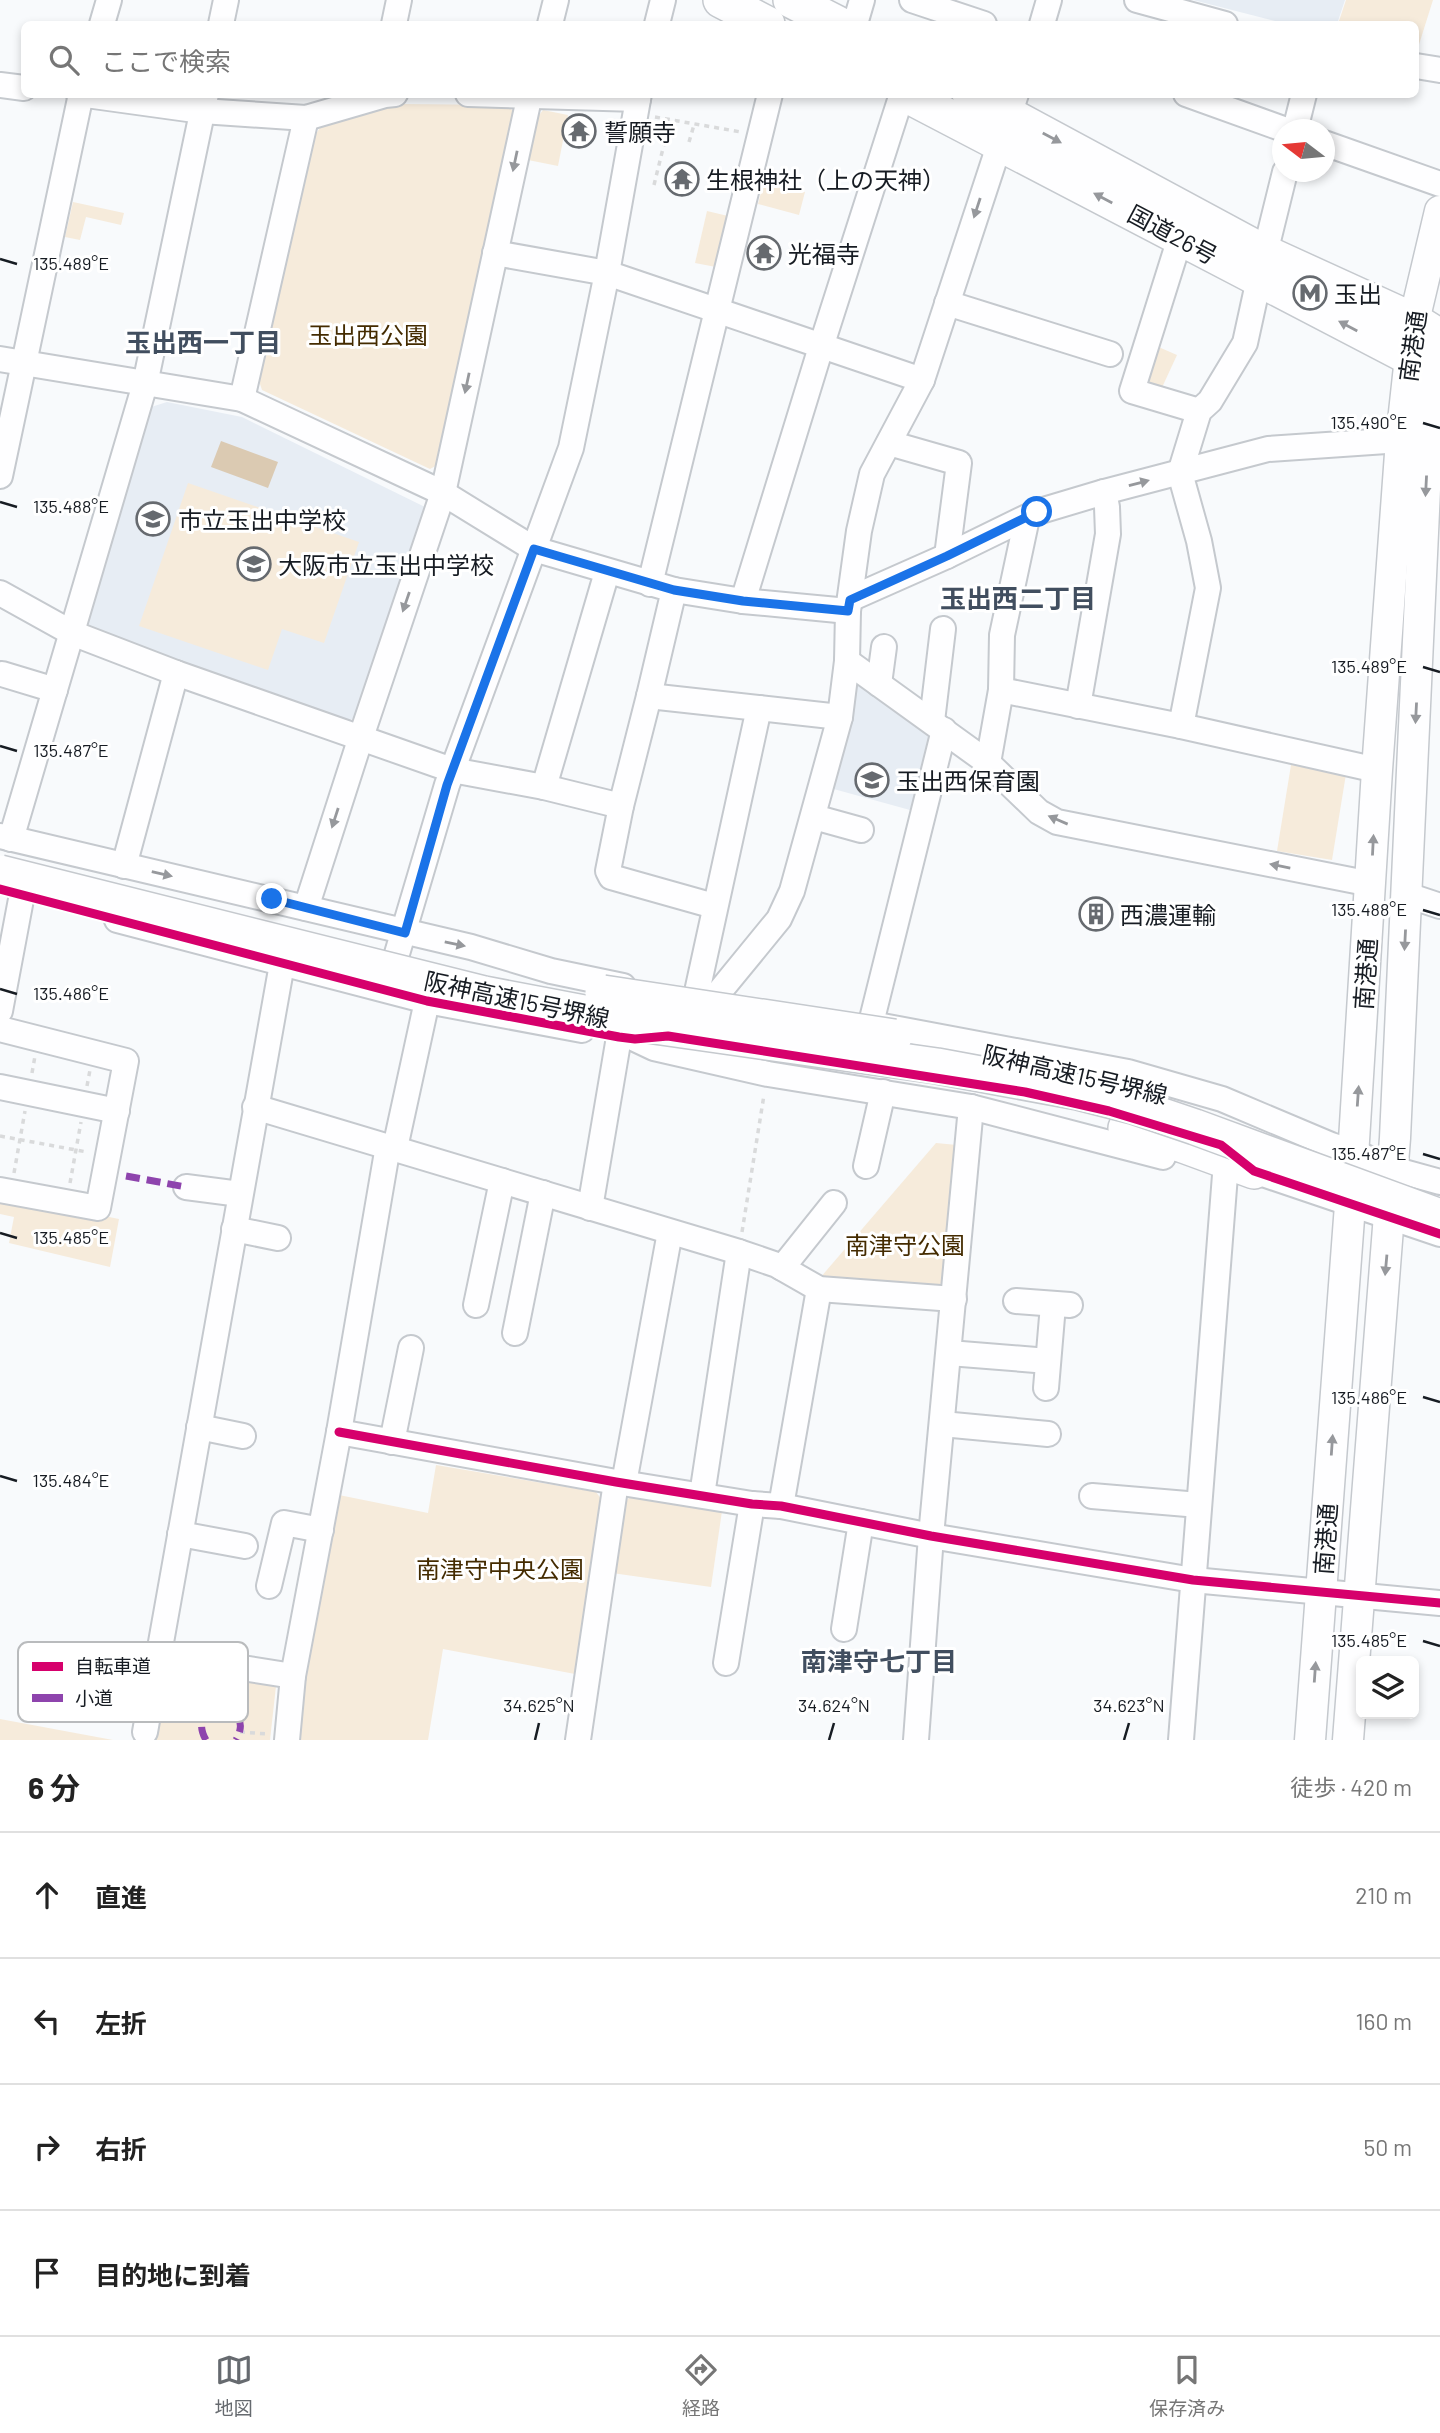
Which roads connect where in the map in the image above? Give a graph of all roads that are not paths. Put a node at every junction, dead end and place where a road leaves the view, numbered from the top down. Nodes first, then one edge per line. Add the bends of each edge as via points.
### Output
1 (109, 0) edge
2 (226, 0) edge
3 (399, 0) edge
4 (556, 0) edge
5 (663, 0) edge
6 (720, 0) edge
7 (791, 0) edge
8 (862, 0) edge
9 (912, 0) edge
10 (1049, 0) edge
11 (1137, 0) edge
12 (103, 21) edge
13 (222, 21) edge
14 (395, 21) edge
15 (551, 21) edge
16 (658, 21) edge
17 (761, 21) edge
18 (832, 21) edge
19 (856, 21) edge
20 (975, 21) edge
21 (1043, 21) edge
22 (1214, 21) edge
23 (1419, 67) edge
24 (1440, 71) edge
25 (0, 85) edge
26 (21, 88) edge
27 (80, 98) edge
28 (127, 98) edge
29 (375, 98) edge
30 (529, 98) edge
31 (572, 98) edge
32 (769, 98) edge
33 (903, 98) edge
34 (921, 98) edge
35 (976, 98) edge
36 (1197, 98) edge
37 (1303, 98) edge
38 (204, 103) edge
39 (642, 103) edge
40 (306, 118) junction
41 (1008, 118) edge
42 (1298, 119) edge
43 (1272, 125) edge
44 (1335, 147) edge
45 (1283, 182) edge
46 (1440, 184) edge
47 (1440, 211) edge
48 (1180, 238) junction
49 (495, 253) junction
50 (1262, 266) junction
51 (607, 273) junction
52 (947, 303) junction
53 (717, 309) junction
54 (1430, 344) edge
55 (821, 347) junction
56 (1110, 354) dead end
57 (0, 359) edge
58 (24, 363) junction
59 (922, 380) junction
60 (145, 384) junction
61 (243, 399) junction
62 (1199, 411) junction
63 (889, 443) junction
64 (1423, 444) edge
65 (1180, 472) junction
66 (0, 476) edge
67 (1104, 492) junction
68 (443, 494) junction
69 (1027, 517) junction
70 (534, 549) junction
71 (947, 556) junction
72 (607, 572) junction
73 (650, 584) junction
74 (674, 590) junction
75 (0, 593) edge
76 (743, 601) junction
77 (849, 605) junction
78 (1431, 606) edge
79 (943, 629) dead end
80 (72, 633) junction
81 (884, 647) dead end
82 (847, 661) junction
83 (176, 673) junction
84 (2, 674) dead end
85 (879, 684) junction
86 (55, 690) junction
87 (1001, 690) junction
88 (649, 696) junction
89 (1078, 706) junction
90 (759, 708) junction
91 (840, 717) junction
92 (938, 725) junction
93 (1181, 726) junction
94 (361, 737) junction
95 (988, 763) junction
96 (452, 770) junction
97 (1377, 770) junction
98 (544, 787) junction
99 (621, 806) junction
100 (814, 817) junction
101 (861, 830) dead end
102 (4, 842) edge
103 (124, 866) junction
104 (1371, 884) junction
105 (7, 885) edge
106 (1407, 895) junction
107 (714, 906) junction
108 (1440, 906) edge
109 (306, 908) junction
110 (405, 933) junction
111 (282, 964) junction
112 (386, 991) junction
113 (484, 994) junction
114 (427, 1001) junction
115 (703, 1002) junction
116 (0, 1011) edge
117 (871, 1023) junction
118 (0, 1029) edge
119 (627, 1038) junction
120 (0, 1087) edge
121 (883, 1092) junction
122 (255, 1107) junction
123 (971, 1107) junction
124 (117, 1111) junction
125 (392, 1147) junction
126 (1353, 1152) junction
127 (866, 1166) dead end
128 (1393, 1169) junction
129 (1239, 1173) junction
130 (502, 1181) junction
131 (1440, 1182) edge
132 (186, 1187) dead end
133 (5, 1191) edge
134 (1440, 1192) edge
135 (543, 1193) junction
136 (240, 1194) junction
137 (834, 1203) dead end
138 (1350, 1205) junction
139 (590, 1208) junction
140 (1390, 1216) junction
141 (1440, 1217) edge
142 (234, 1229) junction
143 (670, 1232) junction
144 (1440, 1234) edge
145 (278, 1238) dead end
146 (739, 1251) junction
147 (782, 1268) junction
148 (819, 1289) junction
149 (954, 1299) junction
150 (1016, 1301) dead end
151 (476, 1306) dead end
152 (515, 1333) dead end
153 (411, 1349) dead end
154 (949, 1353) junction
155 (1048, 1361) junction
156 (1045, 1388) dead end
157 (942, 1424) junction
158 (199, 1427) junction
159 (340, 1432) junction
160 (1048, 1434) dead end
161 (243, 1436) dead end
162 (392, 1442) junction
163 (620, 1483) junction
164 (702, 1496) junction
165 (1091, 1496) dead end
166 (752, 1504) junction
167 (1199, 1505) junction
168 (781, 1506) junction
169 (861, 1522) junction
170 (321, 1530) junction
171 (180, 1534) junction
172 (931, 1536) junction
173 (245, 1546) dead end
174 (1194, 1580) junction
175 (269, 1586) dead end
176 (1321, 1591) junction
177 (1360, 1594) junction
178 (1440, 1602) edge
179 (844, 1629) dead end
180 (161, 1642) edge
181 (726, 1662) dead end
182 (248, 1668) edge
183 (293, 1675) junction
184 (147, 1722) edge
185 (145, 1732) dead end
186 (280, 1737) edge
187 (578, 1740) edge
188 (916, 1740) edge
189 (1181, 1740) edge
190 (1310, 1740) edge
191 (1348, 1740) edge

1 - 12 street
2 - 13 street
3 - 14 street
4 - 15 street
5 - 16 street
6 - 17 highway
7 - 18 highway
8 - 19 street
9 - 20 street
10 - 21 street
11 - 22 street
23 - 24 street
25 - 26 street
27 - 58 street
28 - 38 street
29 - 40 street
30 -> 49 street
31 - 39 street
32 - 53 street
33 - 55 street
34 - 41 highway, 国道26号
35 - 41 highway, 国道26号
36 - 43 street
37 - 42 street
38 - 40 street
38 - 60 street
39 - 51 street
40 - 61 street
48 -> 41 highway, 国道26号
41 -> 50 highway, 国道26号
41 -> 52 street
44 - 46 street
45 - 50 street
47 - 54 main road, 南港通
48 - 50 highway, 国道26号
48 - 62 street via 1132,391
49 - 51 street
49 -> 68 street
50 - 54 highway, 国道26号
50 - 62 street via 1245,343 1210,401
51 - 53 street
51 - 70 street via 571,448
52 - 56 street
52 - 59 street
53 - 55 street
53 - 73 street
54 - 64 main road, 南港通
55 - 59 street
55 - 76 street
57 - 58 street
58 - 60 street
58 - 66 street
59 - 63 street
60 - 61 street
60 - 80 street
61 - 68 street
62 - 65 street
63 - 71 street via 959,463
63 - 77 street via 873,474
64 - 65 street via 1268,449
64 -> 78 main road, 南港通
64 - 97 main road, 南港通
67 -> 65 street
65 - 93 street via 1208,588
67 - 69 street
67 - 89 street via 1108,534
68 - 70 street
68 -> 94 street
69 - 71 street
69 - 87 street via 1002,635
70 - 72 street
70 - 96 street
71 - 77 street
72 - 73 street
72 - 98 street
73 - 74 street
74 - 76 street
74 - 88 street
75 - 80 street
76 - 77 street
77 - 82 street
78 -> 106 main road, 南港通
79 - 92 street
80 - 83 street
80 - 86 street
81 - 85 street
82 - 85 street
82 - 91 street
83 - 94 street
83 - 103 street
84 - 86 street
85 - 92 street
86 - 102 street
87 - 89 street
87 - 95 street
88 - 90 street
88 - 99 street
89 - 93 street
90 - 91 street
90 - 107 street
91 - 100 street
92 - 95 street
92 - 117 street
93 - 97 street
94 - 96 street
94 -> 109 street
104 -> 95 street via 1057,822 1039,812
96 - 98 street
96 - 110 street
104 -> 97 main road, 南港通
98 - 99 street
99 - 107 street via 608,871 611,877
100 - 101 street
100 - 115 street via 779,919
102 - 103 street
102 - 134 highway, 阪神高速15号堺線, bridge via 368,944 537,981 946,1045 1086,1073 1212,1110
103 -> 109 street
126 -> 104 main road, 南港通
105 - 111 street
105 - 113 highway, 阪神高速15号堺線, bridge
105 - 116 street
106 - 108 street
106 -> 128 main road, 南港通
107 - 115 street
109 - 110 street
110 - 112 street
110 -> 115 street via 551,971
111 - 112 street
111 - 122 street
112 - 114 street
113 - 129 highway, bridge via 645,1040 958,1090 1126,1128 1183,1145
113 - 141 highway, 阪神高速15号堺線, bridge via 647,1025 937,1066 1078,1092 1195,1127
114 - 119 street
114 - 125 street
115 - 117 street
117 - 126 street via 1128,1072 1222,1099
118 - 124 street via 126,1061
119 - 121 street via 768,1074
119 - 129 street via 668,1036 1061,1100 1221,1145
119 - 139 street
120 - 124 street
121 - 123 street
121 - 127 street
122 - 125 street
122 - 136 street
123 - 129 street
123 - 149 street
124 - 133 street via 99,1208
125 - 130 street
125 - 159 street
126 - 128 street
126 - 138 main road, 南港通
128 - 131 street
128 - 140 main road, 南港通
129 - 138 street
129 - 167 street
130 - 135 street
130 - 151 street
132 - 136 street
135 - 139 street
135 - 152 street
136 - 142 street
137 - 147 street
138 - 140 street
176 -> 138 main road, 南港通
139 - 143 street
140 - 144 street
140 -> 177 main road, 南港通
142 - 145 street
142 - 158 street
143 - 146 street
143 - 163 street
146 - 147 street
146 - 164 street
147 - 148 street
148 - 149 street
148 - 168 street
149 - 154 street
150 - 155 street via 1061,1305
153 - 162 street
154 - 155 street
154 - 157 street
155 - 156 street
157 - 160 street
157 - 172 street
158 - 161 street
158 - 171 street
159 - 162 street
159 - 170 street
162 - 163 street
163 - 164 street
163 - 187 street
164 - 166 street
165 - 167 street
166 - 168 street
166 - 181 street
167 - 174 street
168 - 169 street
169 - 172 street
169 - 179 street
170 - 175 street via 284,1523
170 - 183 street
171 - 173 street
171 - 180 street
172 - 174 street
172 - 188 street
174 - 176 street
174 - 189 street
176 - 177 street
190 -> 176 main road, 南港通
177 - 178 street
177 - 191 main road, 南港通
182 - 183 street
183 - 186 street
184 - 185 street

